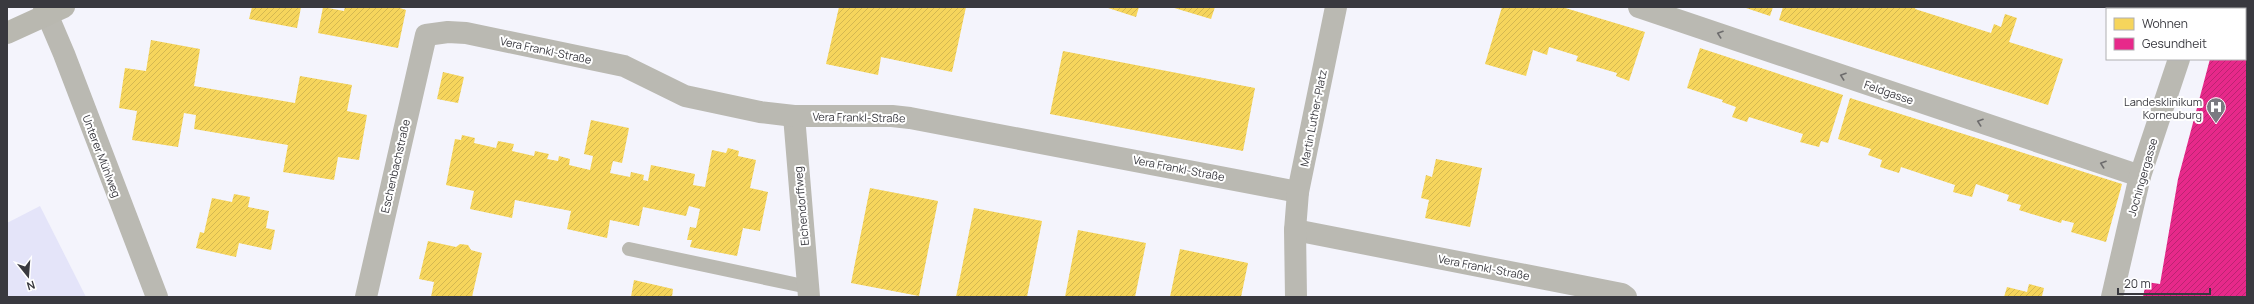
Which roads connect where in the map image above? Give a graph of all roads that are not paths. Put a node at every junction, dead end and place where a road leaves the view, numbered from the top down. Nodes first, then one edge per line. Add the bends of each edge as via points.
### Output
1 (1336, 7) edge
2 (1639, 7) edge
3 (52, 9) edge
4 (7, 33) edge
5 (426, 35) joint
6 (2179, 60) edge
7 (794, 116) junction
8 (2140, 176) junction
9 (1298, 192) junction
10 (1295, 230) junction
11 (629, 249) dead end
12 (808, 292) edge
13 (157, 297) edge
14 (366, 297) edge
15 (1296, 297) edge
16 (1626, 297) edge
17 (2112, 297) edge

1 - 9 street, Martin Luther-Platz
8 -> 2 street, Feldgasse
3 - 4 main road
3 - 13 street, Unterer Mühlweg
5 - 7 street, Vera Frankl-Straße via 466,33 624,66 685,96 760,112
5 - 14 street, Eschenbachstraße
6 - 8 street, Jochingergasse
7 - 9 street, Vera Frankl-Straße via 910,118
7 - 12 street, Eichendorffweg
8 - 17 street, Jochingergasse
9 - 10 street, Martin Luther-Platz
10 - 15 street, Martin Luther-Platz
10 - 16 street, Vera Frankl-Straße via 1622,294
11 - 12 lane

